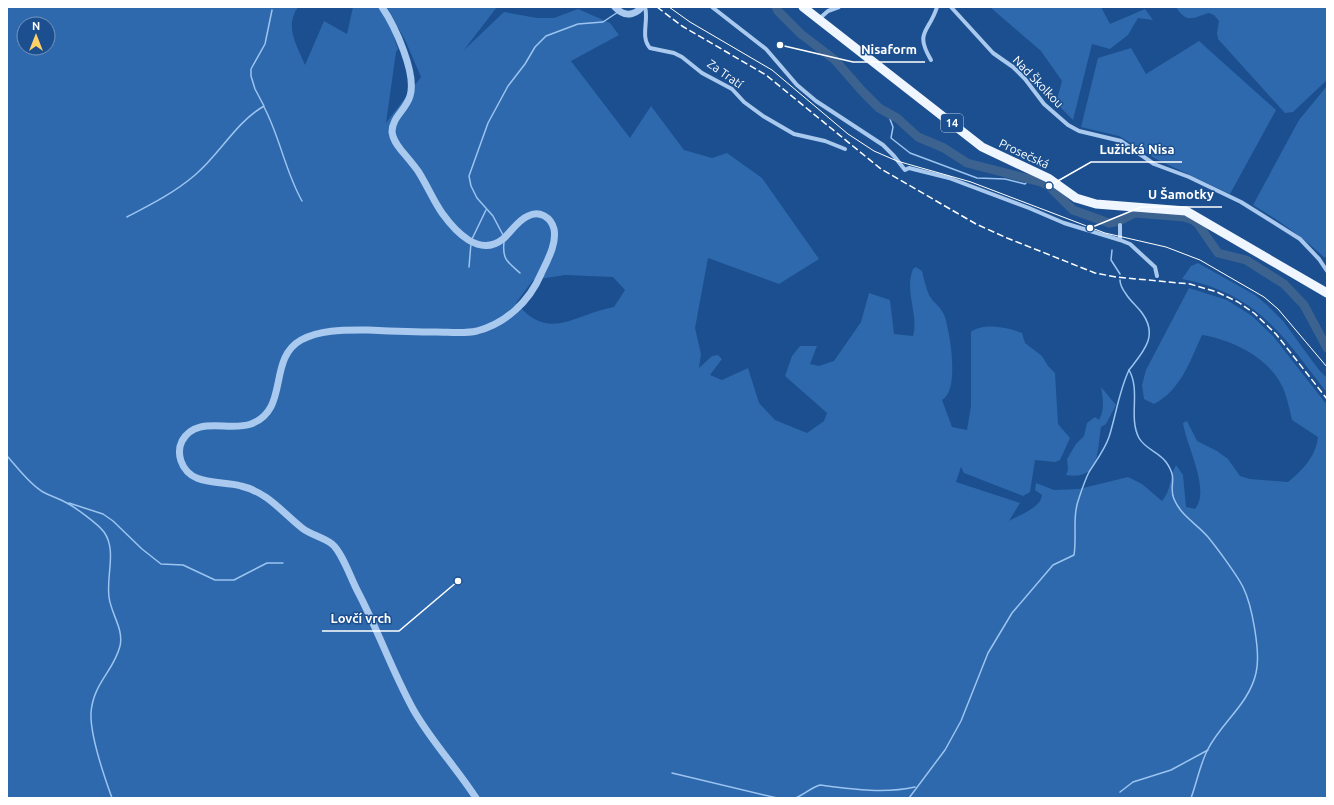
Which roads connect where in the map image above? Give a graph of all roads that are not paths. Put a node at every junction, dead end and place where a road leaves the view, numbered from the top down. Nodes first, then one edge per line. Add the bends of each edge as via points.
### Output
1 (382, 7) edge
2 (615, 7) edge
3 (643, 7) edge
4 (712, 7) edge
5 (803, 7) edge
6 (839, 7) edge
7 (937, 7) edge
8 (951, 7) edge
9 (819, 19) junction
10 (932, 60) dead end
11 (845, 149) dead end
12 (1120, 225) dead end
13 (1120, 240) junction
14 (1327, 271) edge
15 (1157, 276) dead end
16 (1327, 292) edge
17 (476, 798) edge

1 - 17 street via 397,34 412,82 410,99 394,123 392,134 396,143 418,171 455,229 476,244 499,242 527,216 539,213 548,218 554,228 552,248 536,286 521,306 496,323 475,332 338,330 300,341 289,351 283,362 274,405 268,413 250,424 216,425 194,430 182,442 180,454 186,469 196,478 214,483 237,484 265,496 303,529 335,547 369,612 393,670 414,711
2 - 3 street, Za Tratí via 629,15
3 - 11 street, Za Tratí via 647,20 645,35 650,48 682,57 702,73 732,90 763,116 794,134 825,141
4 - 13 street via 766,49 797,85 816,101 883,145 905,170 909,168 949,178 1064,223
5 - 9 main road, Prosečská / 14
6 - 9 street via 828,11
7 - 10 street via 923,36 924,48
8 - 14 street, Nad Školkou via 993,53 1013,67 1044,104 1068,125 1079,131 1121,141 1154,164 1189,177 1241,202 1300,239
9 - 16 main road, Prosečská / 14 via 982,147 1048,178 1076,198 1096,204 1186,211
12 - 13 street
13 - 15 street via 1130,244 1155,267

